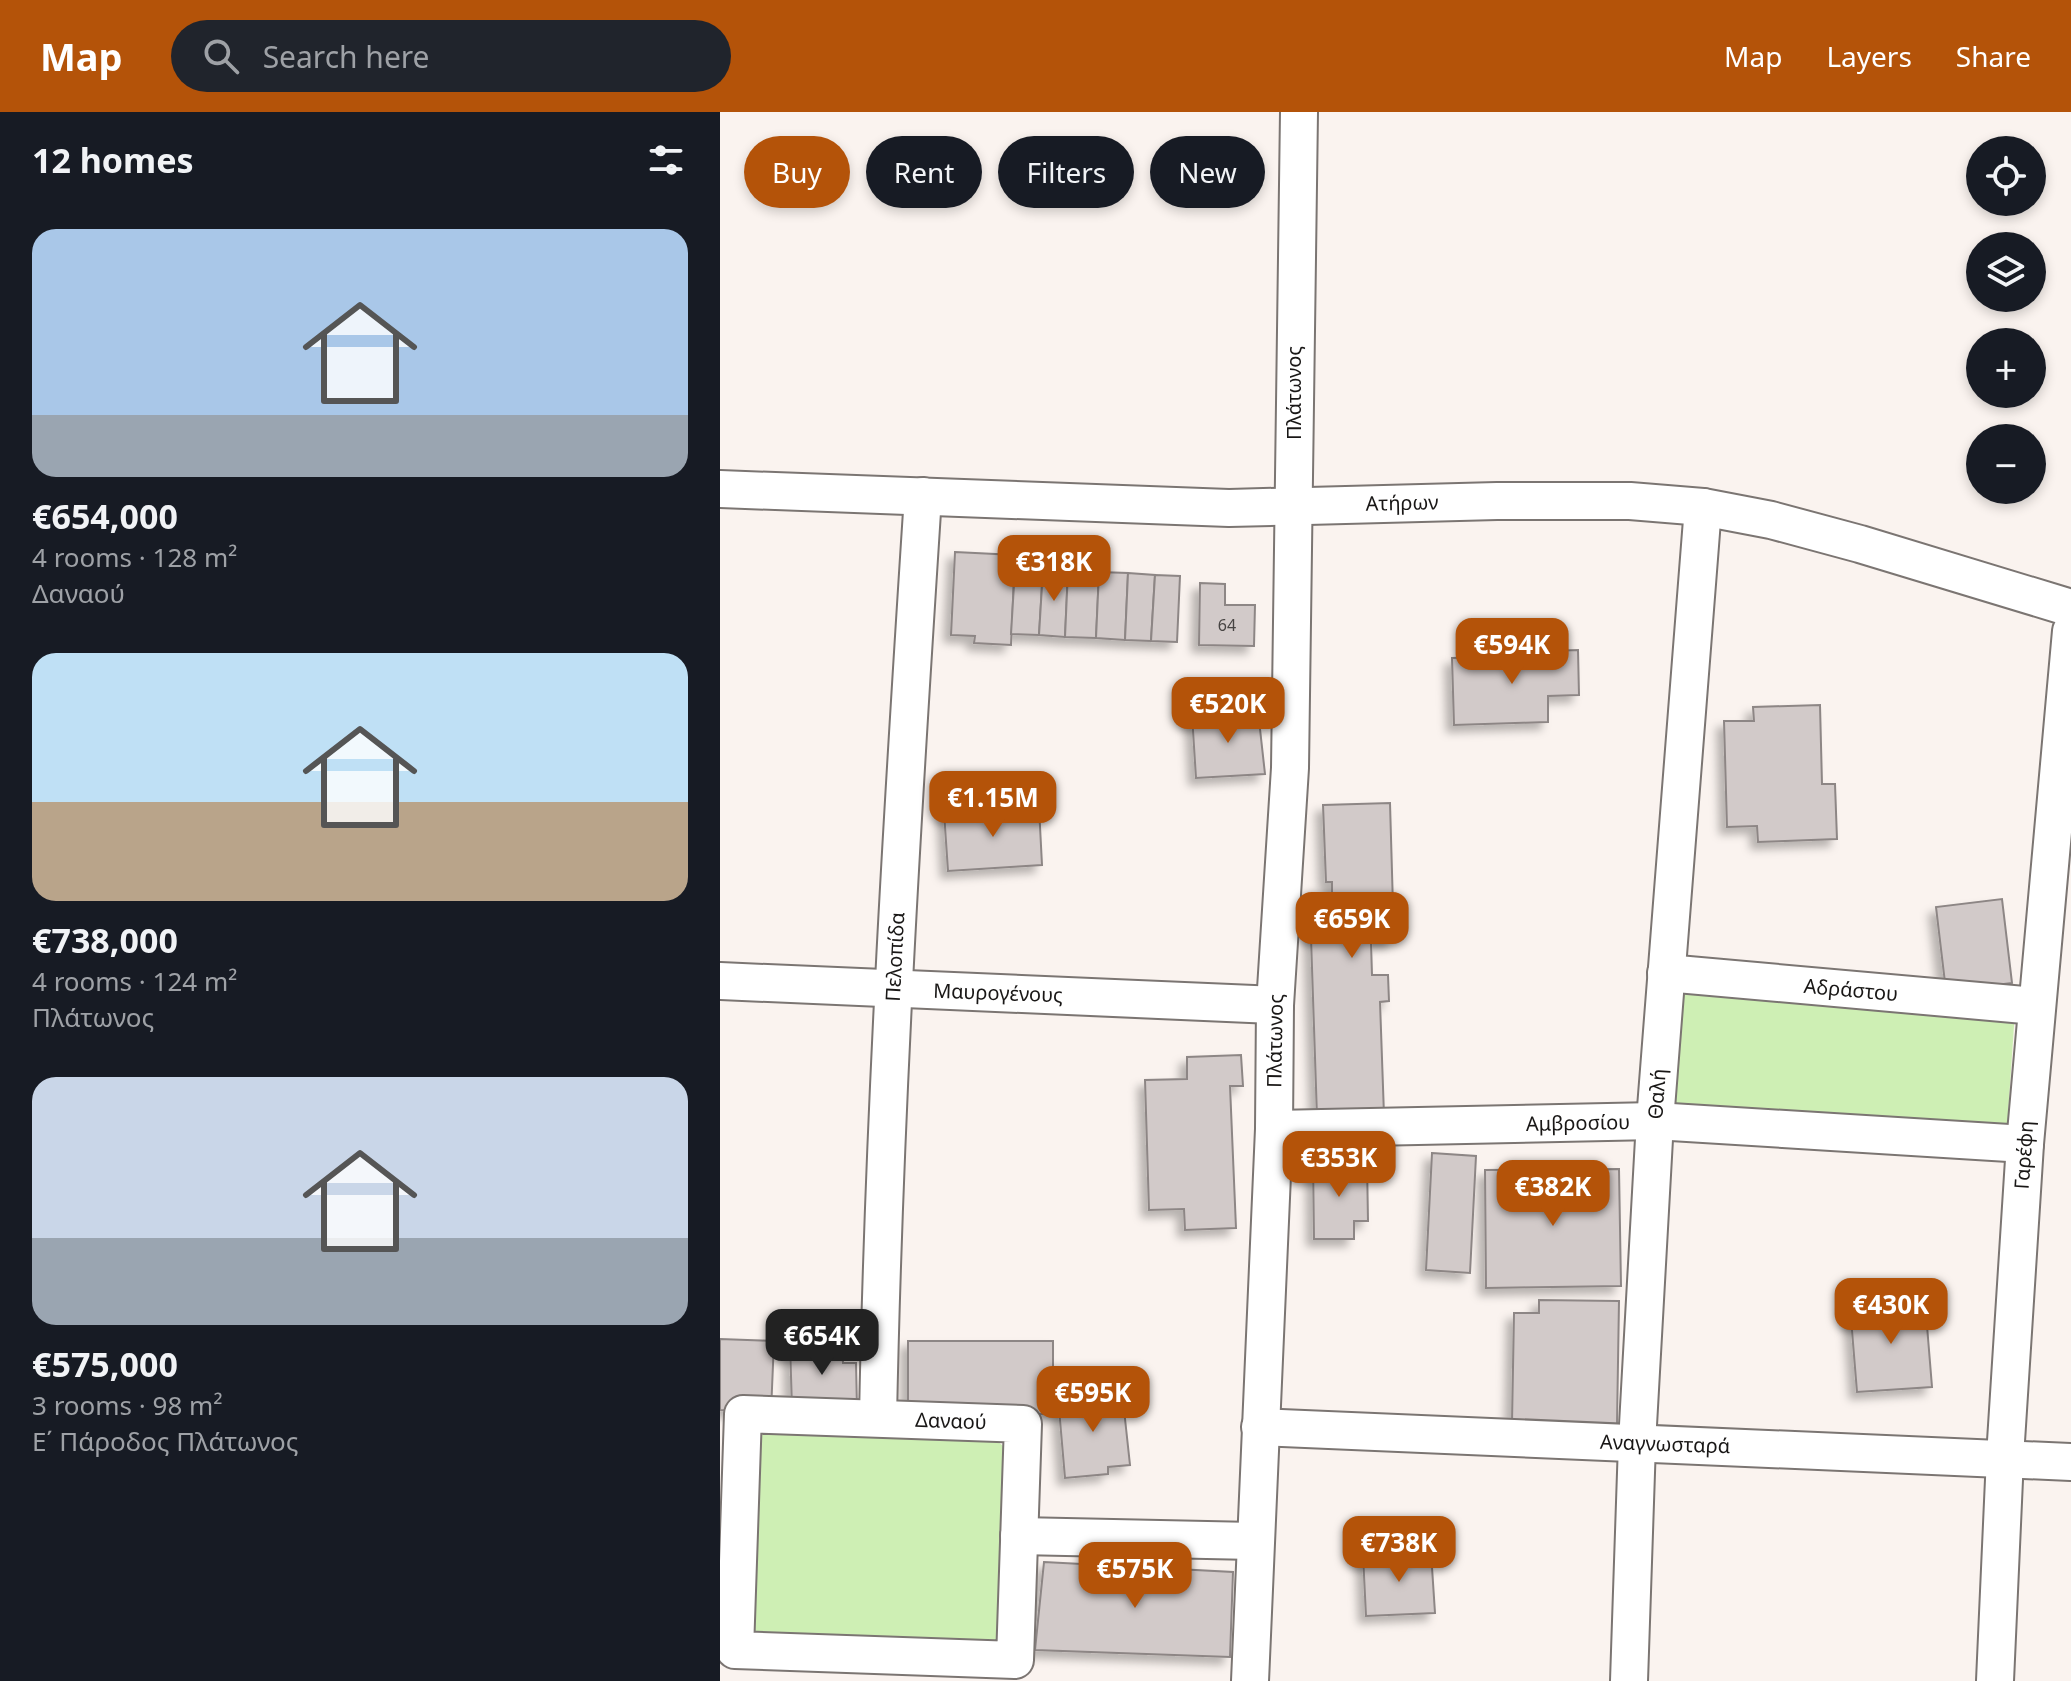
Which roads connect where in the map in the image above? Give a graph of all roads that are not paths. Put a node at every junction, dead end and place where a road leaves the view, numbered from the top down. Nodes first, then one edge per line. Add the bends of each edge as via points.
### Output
1 (1299, 112) edge
2 (720, 489) edge
3 (923, 496) junction
4 (1294, 505) junction
5 (1703, 507) junction
6 (2071, 608) edge
7 (2071, 631) edge
8 (1666, 973) junction
9 (720, 981) edge
10 (893, 989) junction
11 (1275, 1005) junction
12 (2036, 1006) junction
13 (1655, 1121) junction
14 (1274, 1129) junction
15 (2025, 1144) junction
16 (878, 1418) junction
17 (1260, 1427) junction
18 (1637, 1443) junction
19 (2005, 1457) junction
20 (2071, 1462) edge
21 (730, 1532) edge
22 (1019, 1536) junction
23 (1254, 1541) junction
24 (877, 1668) edge
25 (1250, 1681) edge
26 (1629, 1681) edge
27 (1995, 1681) edge

1 - 4 street, Πλάτωνος
2 - 3 street, Ατήρων
3 - 4 street, Ατήρων via 1229,508
3 - 10 street, Πελοπίδα
4 - 5 street, Ατήρων via 1630,501
4 - 11 street, Πλάτωνος via 1290,768
5 - 6 street, Ατήρων via 1860,544
5 - 8 street, Θαλή
7 - 12 street, Γαρέφη
8 - 12 street, Αδράστου
8 - 13 street, Θαλή
9 - 10 street, Μαυρογένους
10 - 11 street, Μαυρογένους
10 - 16 street, Πελοπίδα
11 - 14 street, Πλάτωνος
12 - 15 street, Γαρέφη
13 - 14 street, Αμβροσίου
13 - 15 street, Αμβροσίου
13 - 18 street, Θαλή
14 - 17 street, Πλάτωνος
15 - 19 street, Γαρέφη
16 - 21 street, Δαναού via 743,1414
16 - 22 street, Δαναού via 1023,1424
17 - 18 street, Αναγνωσταρά
17 - 23 street, Πλάτωνος
18 - 19 street, Αναγνωσταρά
18 - 26 street, Θαλή
19 - 20 street, Αναγνωσταρά
19 - 27 street, Γαρέφη
21 - 24 street, Δαναού via 735,1650
22 - 23 street
22 - 24 street, Δαναού via 1015,1660
23 - 25 street, Πλάτωνος

